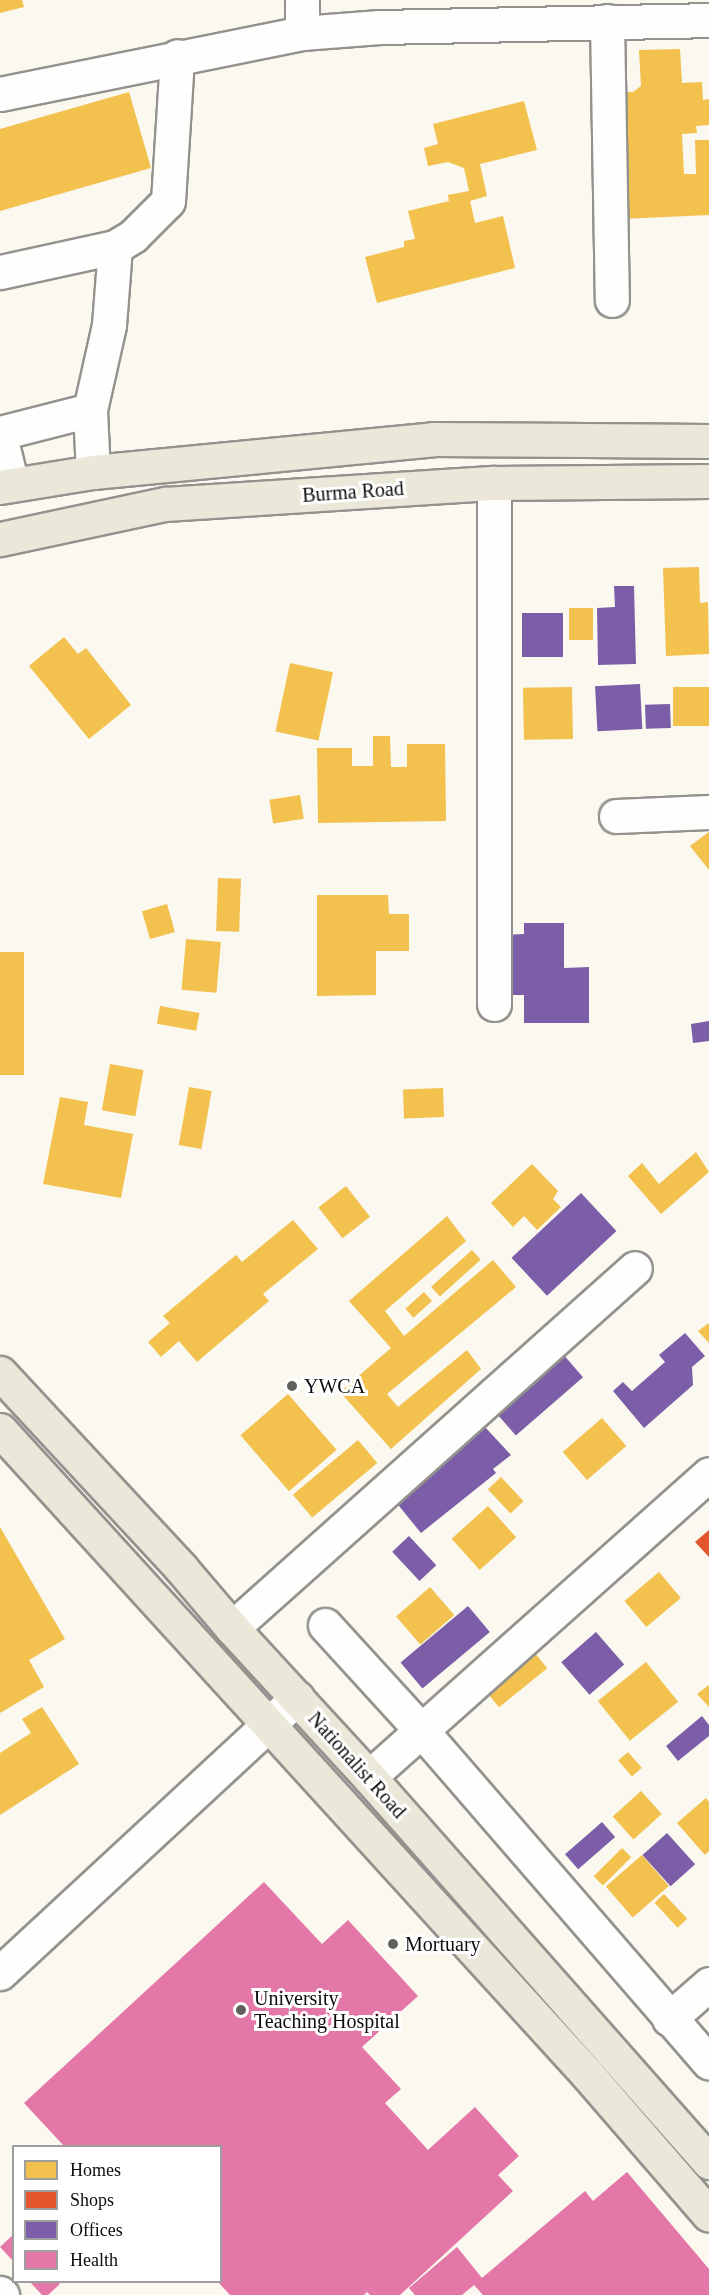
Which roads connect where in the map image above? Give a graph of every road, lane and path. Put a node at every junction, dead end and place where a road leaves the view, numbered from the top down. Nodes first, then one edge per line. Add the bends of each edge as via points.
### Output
1 (302, 0) edge
2 (709, 20) edge
3 (607, 21) junction
4 (302, 33) junction
5 (177, 56) junction
6 (0, 94) edge
7 (115, 247) junction
8 (0, 272) edge
9 (612, 300) dead end
10 (90, 410) junction
11 (0, 434) edge
12 (709, 441) edge
13 (93, 472) junction
14 (709, 481) edge
15 (494, 483) junction
16 (6, 486) edge
17 (0, 539) edge
18 (709, 812) edge
19 (615, 816) dead end
20 (494, 1004) dead end
21 (635, 1268) dead end
22 (0, 1372) edge
23 (0, 1430) edge
24 (709, 1474) edge
25 (325, 1625) dead end
26 (232, 1628) junction
27 (297, 1698) junction
28 (268, 1725) junction
29 (421, 1730) junction
30 (369, 1777) junction
31 (0, 1973) edge
32 (709, 1984) edge
33 (669, 2019) junction
34 (709, 2063) edge
35 (709, 2162) edge
36 (709, 2215) edge

1 - 4 street
2 - 3 street
3 - 4 street
3 - 9 street
4 - 5 street
5 - 6 street
5 - 7 street via 168,201 133,236
7 - 8 street
7 - 10 street via 109,326
10 - 11 street
10 - 13 street
11 - 16 street
12 - 13 main road via 433,439
13 - 16 main road
14 - 15 main road, Burma Road
15 - 17 main road, Burma Road via 165,504
15 - 20 street
18 - 19 street
21 - 26 street
22 - 26 main road, Nationalist Road
23 - 28 main road, Nationalist Road
24 - 29 street
25 - 29 street
26 - 27 main road, Nationalist Road
27 - 28 street
27 - 30 main road, Nationalist Road
28 - 31 street
28 - 36 main road, Nationalist Road via 587,2074
29 - 30 street
29 - 33 street
30 - 35 main road, Nationalist Road
32 - 33 street
33 - 34 street

